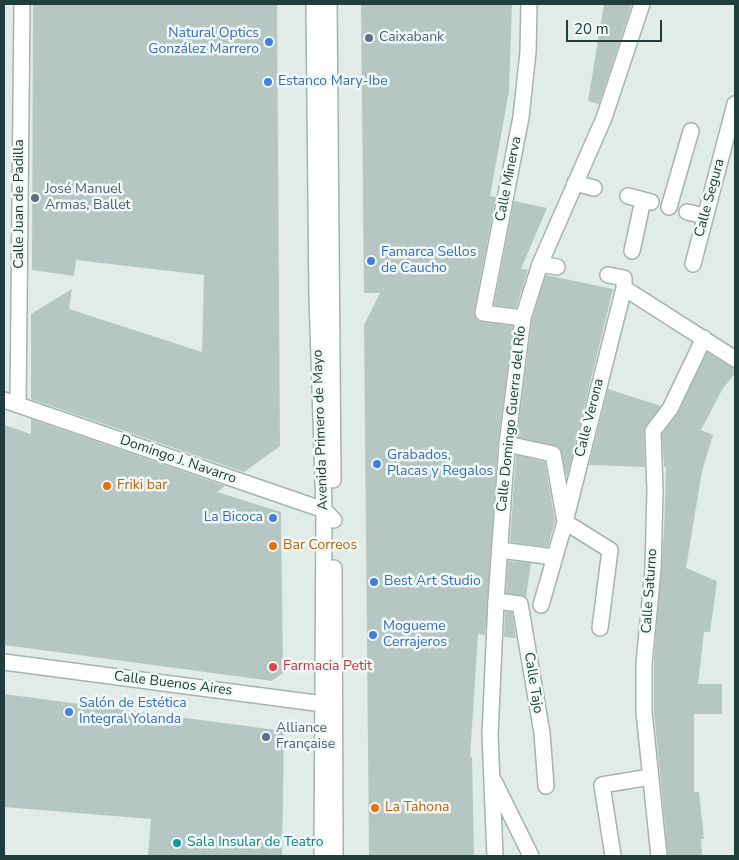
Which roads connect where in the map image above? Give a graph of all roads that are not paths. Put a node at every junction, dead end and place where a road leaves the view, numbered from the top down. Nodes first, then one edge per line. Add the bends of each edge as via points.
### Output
1 (22, 4) edge
2 (314, 4) edge
3 (328, 4) edge
4 (529, 4) edge
5 (642, 4) edge
6 (735, 104) edge
7 (691, 131) dead end
8 (576, 183) junction
9 (594, 188) dead end
10 (628, 196) dead end
11 (669, 207) dead end
12 (688, 212) dead end
13 (705, 216) junction
14 (632, 251) dead end
15 (540, 264) junction
16 (693, 264) dead end
17 (557, 267) dead end
18 (608, 275) dead end
19 (624, 283) junction
20 (523, 318) junction
21 (704, 338) junction
22 (735, 359) edge
23 (11, 402) edge
24 (507, 444) junction
25 (329, 515) junction
26 (564, 522) junction
27 (500, 550) junction
28 (554, 557) junction
29 (496, 601) junction
30 (541, 605) dead end
31 (600, 628) dead end
32 (4, 662) edge
33 (323, 704) junction
34 (335, 720) junction
35 (650, 777) junction
36 (494, 781) junction
37 (546, 786) dead end
38 (322, 856) edge
39 (335, 856) edge
40 (495, 856) edge
41 (531, 856) edge
42 (613, 856) edge
43 (659, 856) edge

1 - 23 street, Calle Juan de Padilla
2 - 25 street, Avenida Primero de Mayo via 316,292
3 - 25 street, Avenida Primero de Mayo
4 - 20 street, Calle Minerva via 521,117 483,313
5 - 8 street, Calle Domingo Guerra del Río via 604,118
6 - 13 street, Calle Segura
7 - 11 street
8 - 9 street
8 - 15 street, Calle Domingo Guerra del Río
10 - 14 street via 648,201
12 - 13 street
13 - 16 street, Calle Segura
15 - 17 street
15 - 20 street, Calle Domingo Guerra del Río
18 - 19 street
19 - 21 street
19 - 26 street, Calle Verona
20 - 24 street, Calle Domingo Guerra del Río
21 - 22 street
21 - 35 street, Calle Saturno via 670,409 653,431 653,569 644,664 644,712
23 - 25 street, Domingo J. Navarro
24 - 26 street via 553,454
24 - 27 street, Calle Domingo Guerra del Río
25 - 33 street, Avenida Primero de Mayo
25 - 34 street, Avenida Primero de Mayo
26 - 28 street, Calle Verona
26 - 31 street via 610,550
27 - 28 street
27 - 29 street, Calle Domingo Guerra del Río
28 - 30 street, Calle Verona
29 - 36 street, Calle Domingo Guerra del Río via 490,735
29 - 37 street, Calle Tajo via 520,604 542,732
32 - 33 street, Calle Buenos Aires
33 - 34 street
33 - 38 street, Avenida Primero de Mayo
34 - 39 street, Avenida Primero de Mayo
35 - 42 street via 602,785
35 - 43 street, Calle Saturno
36 - 40 street, Calle Domingo Guerra del Río
36 - 41 street

